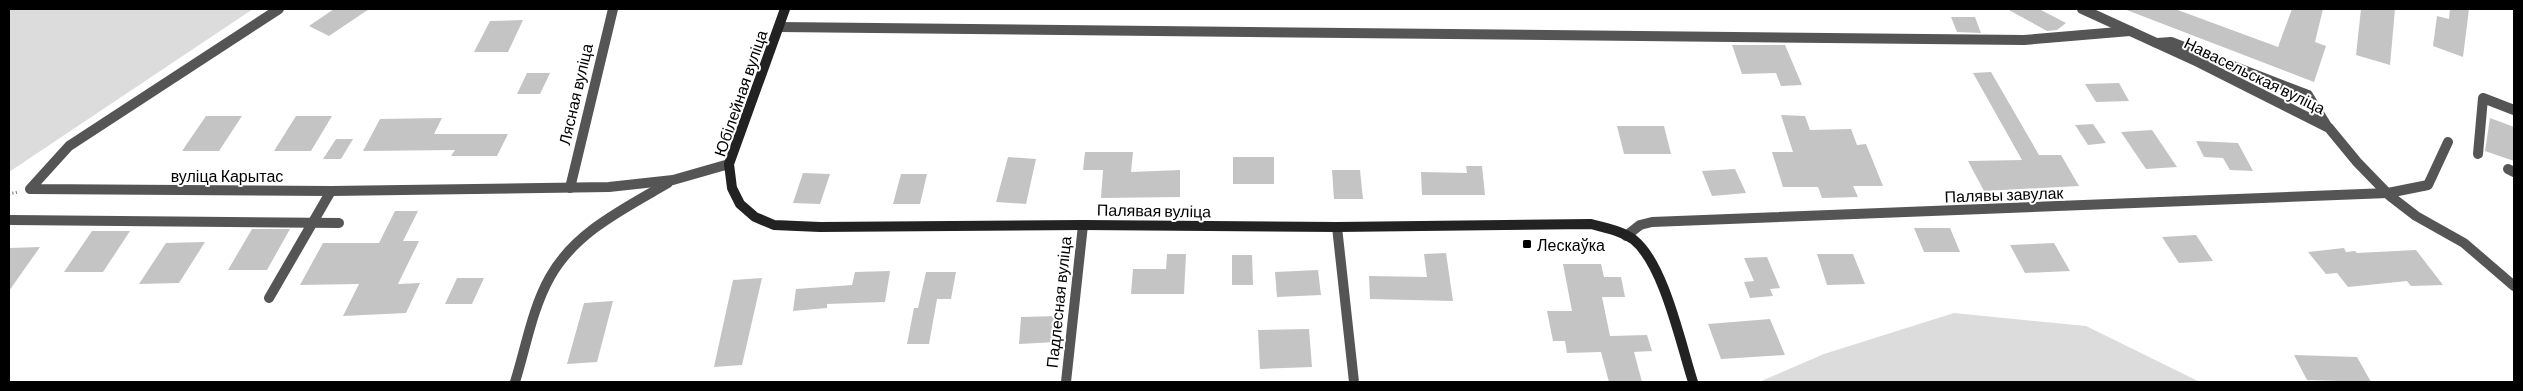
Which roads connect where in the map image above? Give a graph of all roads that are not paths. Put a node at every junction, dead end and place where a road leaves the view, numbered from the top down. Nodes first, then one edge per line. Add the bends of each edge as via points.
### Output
1 (279, 9) edge
2 (613, 9) edge
3 (785, 9) edge
4 (2082, 9) edge
5 (779, 27) junction
6 (2130, 32) junction
7 (2157, 43) junction
8 (2514, 110) edge
9 (2329, 128) junction
10 (2448, 142) dead end
11 (2478, 154) dead end
12 (729, 164) junction
13 (673, 180) junction
14 (570, 188) junction
15 (732, 188) joint
16 (331, 191) junction
17 (2388, 193) junction
18 (11, 220) dead end
19 (314, 223) junction
20 (339, 223) dead end
21 (1083, 225) junction
22 (1337, 227) junction
23 (1626, 236) junction
24 (2514, 286) edge
25 (269, 298) dead end
26 (515, 382) edge
27 (1066, 382) edge
28 (1354, 382) edge
29 (1693, 382) edge

1 - 16 street, вуліца Карытас via 69,146 30,189
2 - 14 street, Лясная вуліца
3 - 5 main road, Юбілейная вуліца
4 - 6 street, Навасельская вуліца
5 - 6 street via 2024,40
5 - 12 main road, Юбілейная вуліца
6 - 7 street, Навасельская вуліца
7 - 9 street, Навасельская вуліца
7 - 9 street via 2171,42 2308,96 2315,104 2318,117
8 - 11 street via 2482,98
9 - 17 street, Навасельская вуліца
10 - 17 street, Палявы завулак via 2428,185
12 - 13 street, вуліца Карытас
12 - 15 main road, Юбілейная вуліца
13 - 14 street, вуліца Карытас
13 - 26 street via 595,228 560,262 540,299
14 - 16 street, вуліца Карытас
15 - 21 main road, Палявая вуліца via 740,204 755,217 774,225
16 - 19 street
17 - 23 street, Палявы завулак via 1652,222 1640,225
17 - 24 street, Навасельская вуліца via 2411,213 2476,252
18 - 19 street
19 - 20 street
19 - 25 street
21 - 22 main road, Палявая вуліца
21 - 27 street, Падлесная вуліца
22 - 23 main road, Палявая вуліца via 1591,224
22 - 28 street
23 - 29 main road, Палявая вуліца via 1636,241 1651,258

